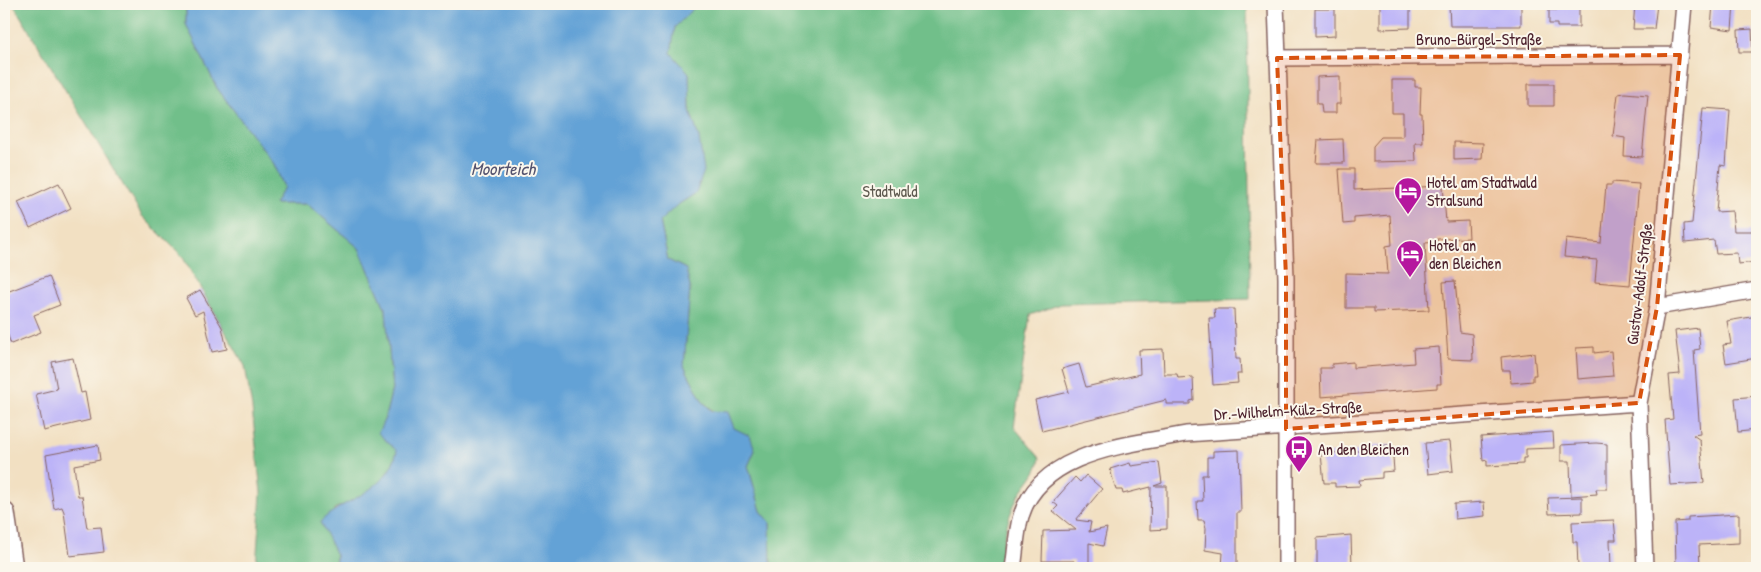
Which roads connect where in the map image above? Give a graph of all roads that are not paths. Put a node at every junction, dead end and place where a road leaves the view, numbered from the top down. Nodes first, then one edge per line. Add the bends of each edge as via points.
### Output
1 (1276, 4) edge
2 (1684, 4) edge
3 (1680, 55) junction
4 (1277, 58) junction
5 (1757, 290) edge
6 (1657, 307) junction
7 (1639, 403) junction
8 (1286, 429) junction
9 (4, 513) edge
10 (12, 568) edge
11 (1013, 568) edge
12 (1286, 568) edge
13 (1645, 568) edge

1 - 4 street
2 - 3 street, Gustav-Adolf-Straße
3 - 4 street, Bruno-Bürgel-Straße
3 - 6 street, Gustav-Adolf-Straße
4 - 8 street via 1286,278
5 - 6 street
6 - 7 street, Gustav-Adolf-Straße
7 - 8 street, Dr.-Wilhelm-Külz-Straße
7 - 13 street, Gustav-Adolf-Straße
8 - 11 street, Dr.-Wilhelm-Külz-Straße via 1186,434 1116,448 1062,465 1043,480 1027,503 1021,516
8 - 12 street
9 - 10 main road

